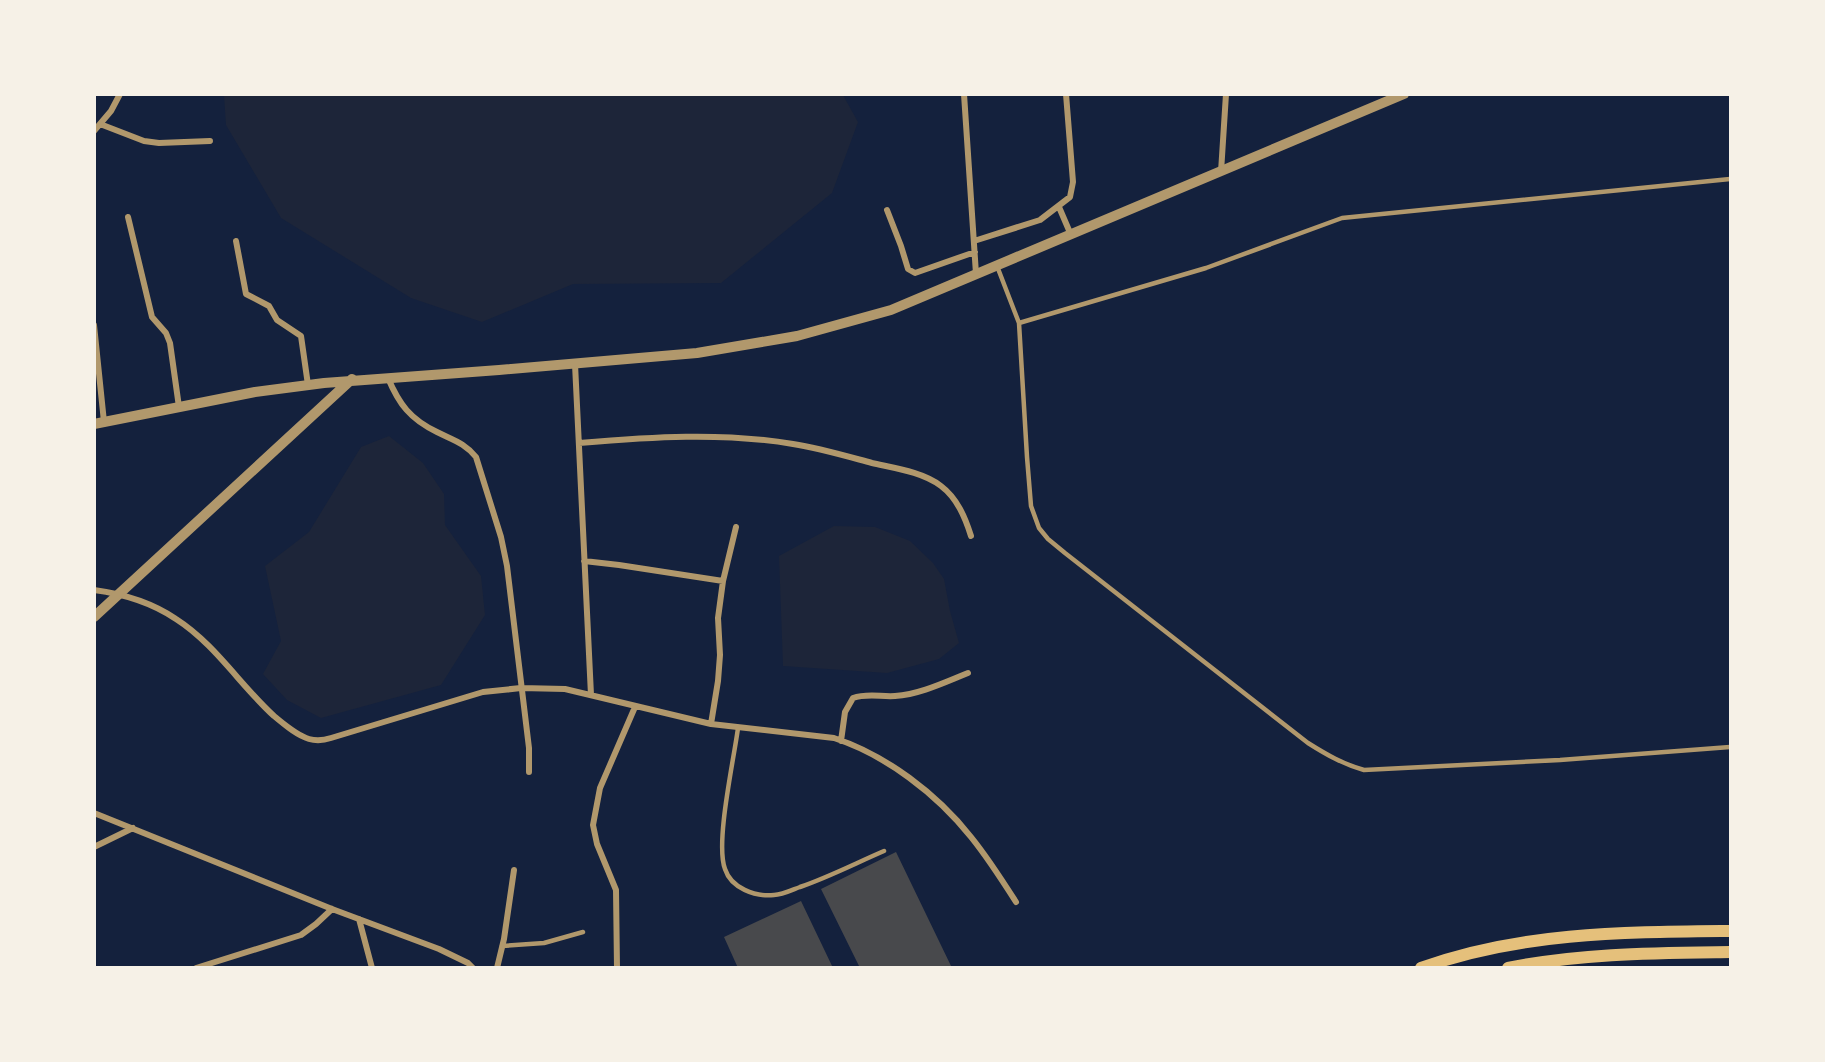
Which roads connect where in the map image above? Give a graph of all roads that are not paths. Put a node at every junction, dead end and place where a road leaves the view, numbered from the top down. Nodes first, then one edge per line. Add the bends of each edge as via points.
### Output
1 (120, 94) edge
2 (964, 94) edge
3 (1066, 94) edge
4 (1226, 94) edge
5 (1404, 94) edge
6 (100, 124) junction
7 (94, 131) edge
8 (210, 141) dead end
9 (1221, 172) junction
10 (1731, 179) edge
11 (1059, 207) junction
12 (887, 210) dead end
13 (128, 217) dead end
14 (1071, 235) junction
15 (236, 241) dead end
16 (974, 241) junction
17 (975, 252) junction
18 (999, 271) junction
19 (976, 275) junction
20 (1019, 323) junction
21 (94, 325) edge
22 (575, 364) junction
23 (388, 377) junction
24 (352, 380) junction
25 (308, 385) junction
26 (179, 407) junction
27 (99, 423) edge
28 (579, 443) junction
29 (736, 526) dead end
30 (971, 536) dead end
31 (584, 561) junction
32 (723, 581) junction
33 (94, 590) edge
34 (120, 593) junction
35 (94, 617) edge
36 (968, 673) dead end
37 (521, 688) junction
38 (591, 695) junction
39 (635, 707) junction
40 (711, 724) junction
41 (738, 728) junction
42 (841, 741) junction
43 (1731, 747) edge
44 (529, 772) dead end
45 (94, 813) edge
46 (133, 828) junction
47 (94, 847) edge
48 (884, 851) dead end
49 (514, 870) dead end
50 (1016, 902) dead end
51 (332, 909) junction
52 (358, 919) junction
53 (1731, 931) edge
54 (583, 933) dead end
55 (502, 946) junction
56 (1731, 952) edge
57 (196, 968) edge
58 (372, 968) edge
59 (473, 968) edge
60 (497, 968) edge
61 (617, 968) edge
62 (1421, 968) edge
63 (1508, 968) edge

1 - 6 street
2 - 16 street
3 - 11 street via 1073,182 1070,197
4 - 9 street
5 - 9 street
6 - 7 street
6 - 8 street via 144,141
9 - 14 street
10 - 20 lane via 1342,218 1206,268
11 - 14 street
11 - 16 street via 1040,220
12 - 17 street via 910,272
13 - 26 street via 152,317 171,343
14 - 18 street
15 - 25 street via 246,294 269,306 277,320 301,336
16 - 17 street
17 - 19 street
18 - 19 street
18 - 20 lane
19 - 22 street via 891,310 796,336 697,353
20 - 43 lane via 1029,486 1039,528 1084,568 1330,758 1364,770
21 - 27 street
22 - 23 street
22 - 28 street
23 - 24 street
23 - 37 street via 404,409 436,432 469,448 476,457 505,556
24 - 25 street
24 - 34 street
25 - 26 street
26 - 27 street
28 - 30 street via 702,437 794,444 895,468 939,484 950,493
28 - 31 street
29 - 32 street
31 - 32 street
31 - 38 street
32 - 40 street
33 - 34 street
34 - 35 street
34 - 37 street via 177,619 201,639 256,699 285,725 309,739 324,740 483,692
36 - 42 street via 913,694 853,698 845,712
37 - 38 street via 565,689
37 - 44 street
38 - 39 street
39 - 40 street
39 - 61 street via 600,788 593,825 616,890
40 - 41 street
41 - 42 street
41 - 48 lane via 721,856 725,871 739,887 775,896
42 - 50 street via 873,754 935,800 970,835
45 - 46 street
46 - 47 street
46 - 51 street
49 - 55 street
51 - 52 street
51 - 57 street via 301,934
52 - 58 street
52 - 59 street via 439,949
53 - 62 main road via 1595,934 1532,940
54 - 55 lane via 544,943
55 - 60 street
56 - 63 main road via 1596,956

